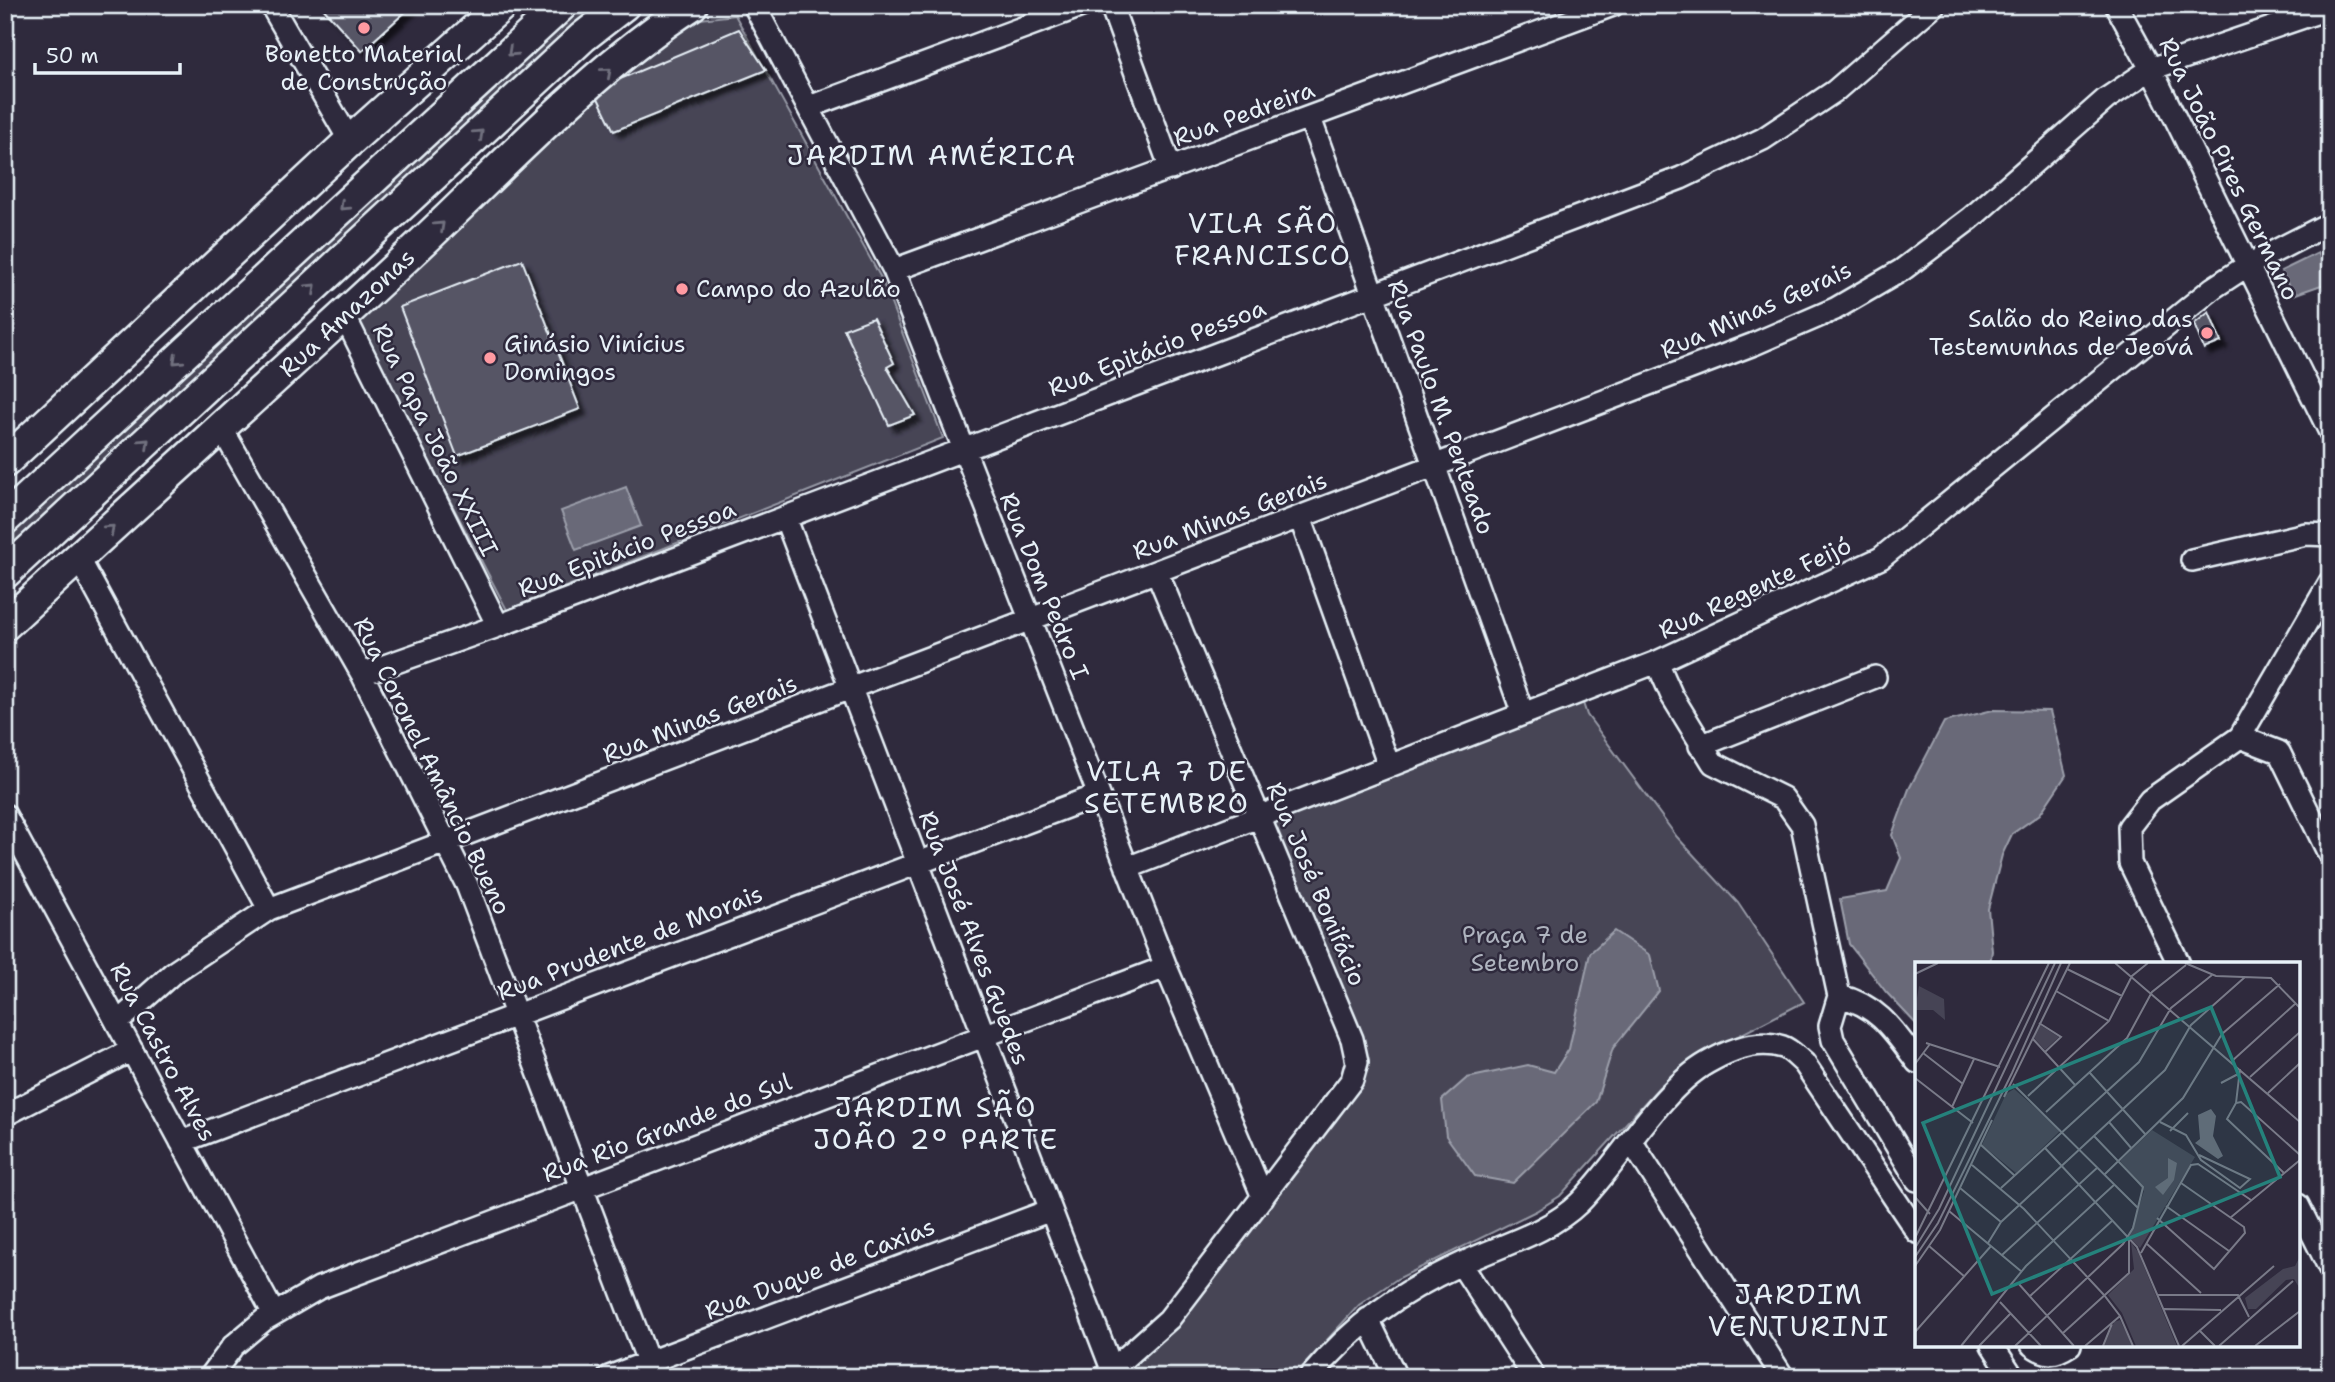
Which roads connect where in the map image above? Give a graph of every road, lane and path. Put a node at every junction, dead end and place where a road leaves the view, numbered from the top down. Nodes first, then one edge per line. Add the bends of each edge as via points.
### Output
1 (271, 5) edge
2 (502, 5) edge
3 (562, 5) edge
4 (624, 5) edge
5 (692, 5) edge
6 (754, 5) edge
7 (1084, 5) edge
8 (1111, 5) edge
9 (1613, 5) edge
10 (1934, 5) edge
11 (2116, 5) edge
12 (2330, 8) edge
13 (2151, 69) junction
14 (809, 107) junction
15 (1310, 118) junction
16 (350, 141) junction
17 (1171, 169) junction
18 (2330, 223) edge
19 (2248, 265) junction
20 (894, 270) junction
21 (1373, 294) junction
22 (344, 315) junction
23 (222, 429) junction
24 (2330, 432) edge
25 (962, 449) junction
26 (5, 462) edge
27 (1435, 467) junction
28 (785, 517) junction
29 (1300, 517) junction
30 (5, 519) edge
31 (2330, 535) edge
32 (78, 557) junction
33 (2192, 560) dead end
34 (1157, 572) junction
35 (5, 573) edge
36 (2330, 582) edge
37 (1030, 621) junction
38 (5, 625) edge
39 (498, 626) junction
40 (1657, 662) junction
41 (362, 674) junction
42 (1875, 677) dead end
43 (851, 690) junction
44 (1523, 714) junction
45 (2240, 737) junction
46 (1700, 746) junction
47 (1389, 765) junction
48 (1098, 795) junction
49 (5, 815) edge
50 (1259, 815) junction
51 (446, 843) junction
52 (2330, 856) edge
53 (918, 863) junction
54 (1127, 868) junction
55 (269, 909) junction
56 (2178, 962) edge
57 (1166, 967) junction
58 (1839, 996) junction
59 (516, 1014) junction
60 (118, 1022) junction
61 (984, 1036) junction
62 (132, 1050) junction
63 (1915, 1059) edge
64 (5, 1115) edge
65 (1631, 1141) junction
66 (181, 1142) junction
67 (1915, 1177) edge
68 (582, 1188) junction
69 (1263, 1197) junction
70 (2300, 1209) edge
71 (1051, 1210) junction
72 (1915, 1229) edge
73 (1461, 1264) junction
74 (2330, 1269) edge
75 (274, 1314) junction
76 (1368, 1319) junction
77 (1993, 1347) edge
78 (2035, 1347) edge
79 (2067, 1347) edge
80 (651, 1369) edge
81 (1112, 1375) edge
82 (212, 1376) edge
83 (608, 1377) edge
84 (1310, 1377) edge
85 (1396, 1377) edge
86 (1534, 1377) edge
87 (1783, 1377) edge
88 (2013, 1377) edge

1 - 16 street
2 - 16 street
3 -> 30 street
35 -> 4 street via 583,37
22 -> 5 street, Rua Amazonas via 580,95 657,28
6 - 14 street, Rua Dom Pedro I
7 - 14 street
8 - 17 street
9 - 15 street, Rua Pedreira
10 - 21 street, Rua Epitácio Pessoa via 1835,91 1763,139 1681,178
11 - 13 street, Rua João Pires Germano
12 - 13 street, Rua Minas Gerais
13 - 19 street, Rua João Pires Germano
13 - 27 street, Rua Minas Gerais via 2106,99 1971,219 1902,270 1835,309
14 - 20 street, Rua Dom Pedro I
15 - 17 street, Rua Pedreira
15 - 21 street, Rua Paulo M. Penteado
16 - 26 street
17 - 20 street, Rua Pedreira
18 - 19 street, Rua Regente Feijó
19 - 24 street, Rua João Pires Germano
19 - 40 street, Rua Regente Feijó via 2213,288 1881,558
20 - 25 street, Rua Dom Pedro I
21 - 25 street, Rua Epitácio Pessoa
21 - 27 street, Rua Paulo M. Penteado
22 - 23 street, Rua Amazonas
22 - 39 street, Rua Papa João XXIII
32 -> 23 street, Rua Amazonas
23 - 41 street, Rua Coronel Amâncio Bueno
25 - 28 street, Rua Epitácio Pessoa
25 - 37 street, Rua Dom Pedro I
27 - 29 street, Rua Minas Gerais
27 - 44 street, Rua Paulo M. Penteado
28 - 39 street, Rua Epitácio Pessoa
28 - 43 street, Rua José Alves Guedes
29 - 34 street, Rua Minas Gerais
29 - 47 street
31 - 33 street via 2306,534
32 - 38 street, Rua Amazonas
32 - 55 street
34 - 37 street, Rua Minas Gerais
34 - 50 street, Rua José Bonifácio
36 - 45 street
37 - 43 street, Rua Minas Gerais
37 - 48 street, Rua Dom Pedro I
39 - 41 street, Rua Epitácio Pessoa
40 - 44 street, Rua Regente Feijó
40 - 46 street
41 - 51 street, Rua Coronel Amâncio Bueno
42 - 46 street
43 - 51 street, Rua Minas Gerais
43 - 53 street, Rua José Alves Guedes
44 - 47 street, Rua Regente Feijó
45 - 52 street via 2279,752
45 - 56 street via 2150,800 2129,827 2130,863
46 - 58 street via 1713,763 1783,798 1802,825
47 - 50 street, Rua Regente Feijó
48 - 53 street, Rua Prudente de Morais
48 - 54 street, Rua Dom Pedro I
49 - 60 street, Rua Castro Alves
50 - 54 street, Rua Regente Feijó
50 - 69 street, Rua José Bonifácio via 1352,1039 1357,1062 1353,1080
51 - 55 street, Rua Minas Gerais
51 - 59 street, Rua Coronel Amâncio Bueno via 467,885
53 - 59 street, Rua Prudente de Morais
53 - 61 street, Rua José Alves Guedes
54 - 57 street, Rua Dom Pedro I
55 - 60 street, Rua Minas Gerais via 173,973
57 - 61 street, Rua Rio Grande do Sul
57 - 69 street, Rua Dom Pedro I
58 - 63 street via 1858,1001 1884,1018
58 - 67 street via 1830,1026 1833,1040
59 - 66 street, Rua Prudente de Morais
59 - 68 street, Rua Coronel Amâncio Bueno
60 - 62 street, Rua Castro Alves
61 - 68 street, Rua Rio Grande do Sul
61 - 71 street, Rua José Alves Guedes
62 - 64 street
62 - 66 street, Rua Castro Alves
65 - 72 street via 1669,1096 1706,1063 1751,1044 1784,1047 1804,1063
65 - 73 street via 1578,1204 1548,1227
65 - 87 street
66 - 75 street, Rua Castro Alves
68 - 75 street, Rua Rio Grande do Sul via 319,1288
68 - 80 street, Rua Coronel Amâncio Bueno
69 - 81 street via 1169,1318
70 - 74 street
71 - 80 street, Rua Duque de Caxias
71 - 81 street, Rua José Alves Guedes
73 - 76 street via 1399,1296
73 - 86 street
75 - 82 street, Rua Rio Grande do Sul via 233,1346
76 - 84 street via 1342,1339
76 - 85 street
77 - 88 street
78 - 79 street via 2056,1354
80 - 83 street, Rua Duque de Caxias

